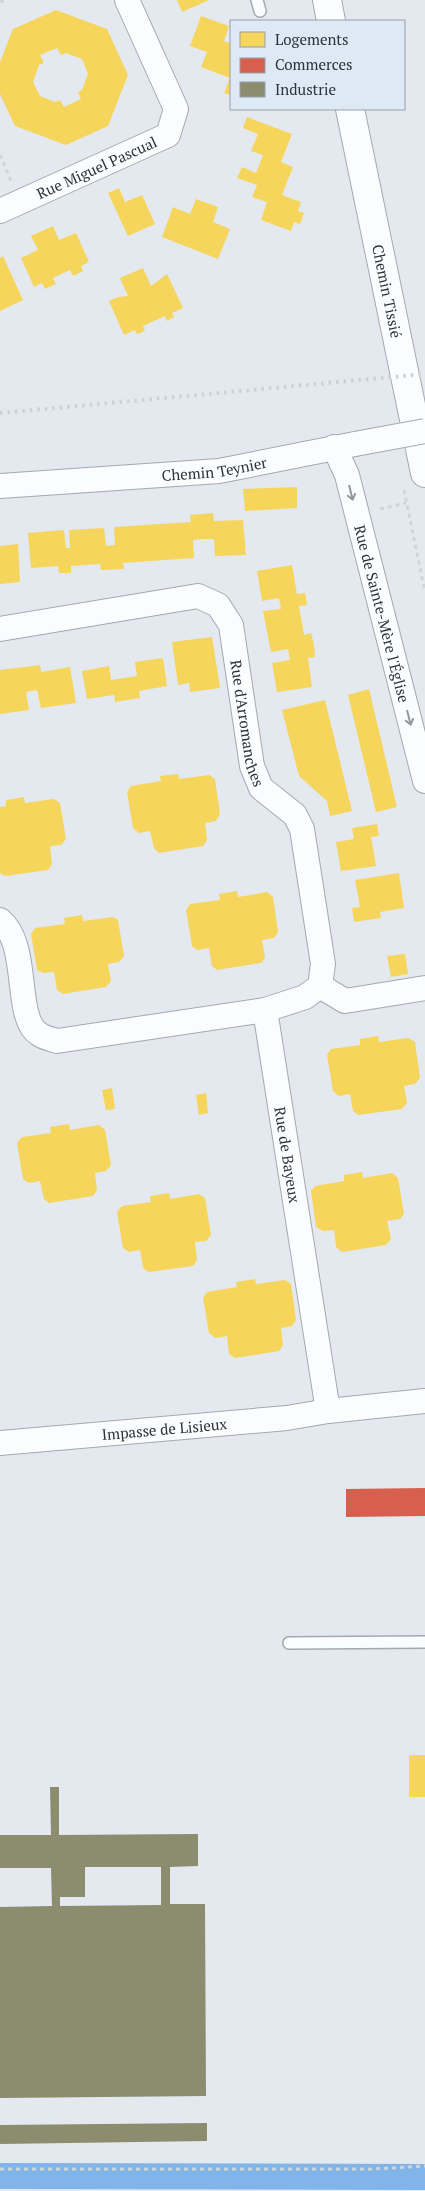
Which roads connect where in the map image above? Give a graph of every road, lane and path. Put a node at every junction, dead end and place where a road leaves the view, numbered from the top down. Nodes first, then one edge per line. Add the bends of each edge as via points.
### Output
1 (5, 0) edge
2 (127, 0) edge
3 (327, 0) edge
4 (0, 2) edge
5 (331, 20) edge
6 (350, 110) edge
7 (0, 211) edge
8 (425, 431) edge
9 (344, 445) junction
10 (425, 473) edge
11 (0, 486) edge
12 (406, 503) dead end
13 (425, 592) edge
14 (0, 629) edge
15 (425, 781) edge
16 (0, 920) edge
17 (320, 986) junction
18 (425, 988) edge
19 (265, 1010) junction
20 (425, 1401) edge
21 (328, 1411) junction
22 (0, 1443) edge
23 (425, 1642) edge
24 (289, 1643) dead end
25 (425, 2166) edge
26 (0, 2169) edge

1 - 4 path
2 - 7 street, Rue Miguel Pascual via 176,109 168,135
3 - 5 street
6 - 10 street, Chemin Tissié
8 - 9 street, Chemin Teynier, bridge
9 - 11 street, Chemin Teynier via 219,471
9 -> 15 street, Rue de Sainte-Mère l'Église via 349,483
12 - 13 path
14 - 17 street, Rue d'Arromanches via 198,596 218,605 231,625 252,766 261,788 295,815 302,829 323,964
16 - 19 street via 16,943 27,1015 37,1034 57,1042
17 - 18 street via 345,1001
17 - 19 street via 305,997
19 - 21 street, Rue de Bayeux
20 - 21 street
21 - 22 street, Impasse de Lisieux via 286,1418
23 - 24 lane
25 - 26 path via 373,2169

